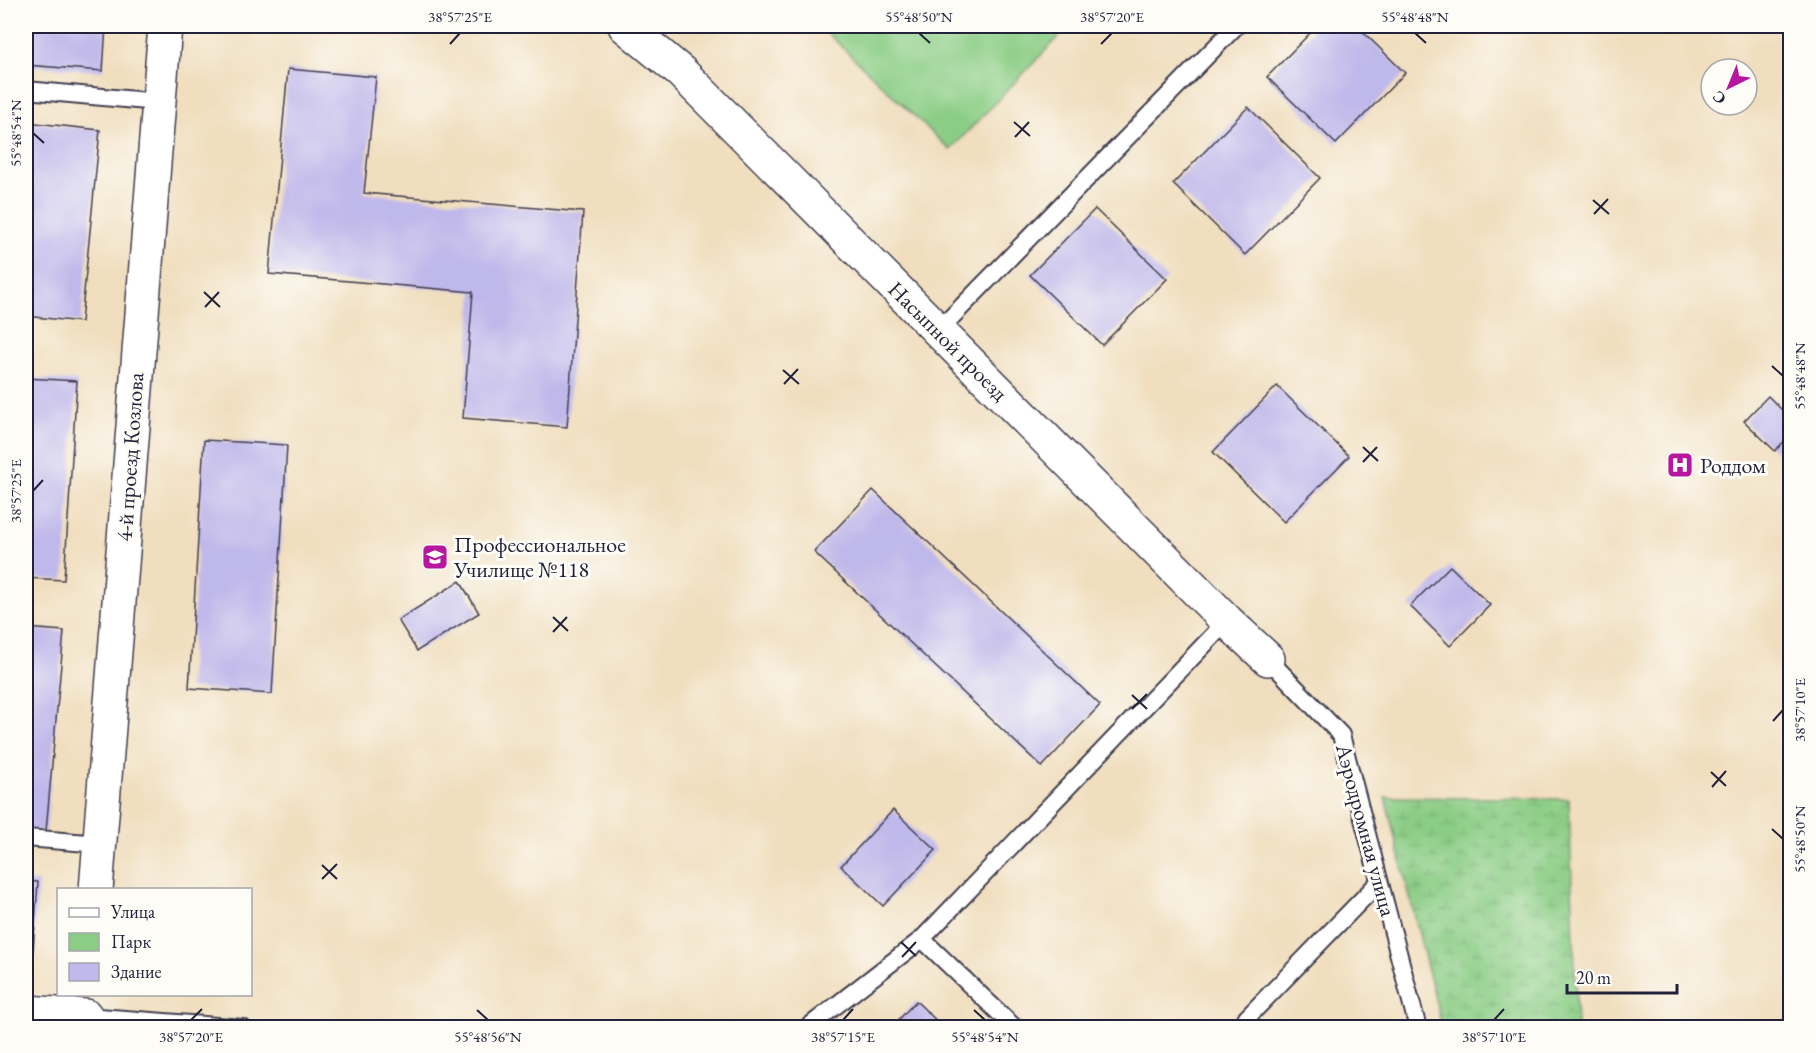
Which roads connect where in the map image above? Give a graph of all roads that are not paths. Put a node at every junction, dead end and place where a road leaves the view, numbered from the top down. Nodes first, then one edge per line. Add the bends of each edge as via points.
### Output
1 (165, 26) edge
2 (625, 26) edge
3 (1236, 26) edge
4 (26, 90) edge
5 (158, 102) junction
6 (938, 331) junction
7 (1227, 621) junction
8 (1268, 659) joint
9 (26, 838) edge
10 (100, 844) junction
11 (1379, 882) junction
12 (96, 888) edge
13 (922, 939) junction
14 (26, 1012) edge
15 (87, 1013) edge
16 (243, 1028) edge
17 (807, 1028) edge
18 (1015, 1028) edge
19 (1238, 1028) edge
20 (1418, 1028) edge

1 - 5 street, 4-й проезд Козлова
2 - 6 street, Насыпной проезд via 681,72
3 - 6 lane
4 - 5 lane
5 - 10 street, 4-й проезд Козлова
6 - 7 street, Насыпной проезд
7 - 8 street, Насыпной проезд
7 - 13 lane
8 - 11 lane, Аэродромная улица via 1341,735
9 - 10 lane
10 - 12 street, 4-й проезд Козлова
11 - 19 lane
11 - 20 lane, Аэродромная улица
13 - 17 lane
13 - 18 lane
14 - 15 street
15 - 16 lane

